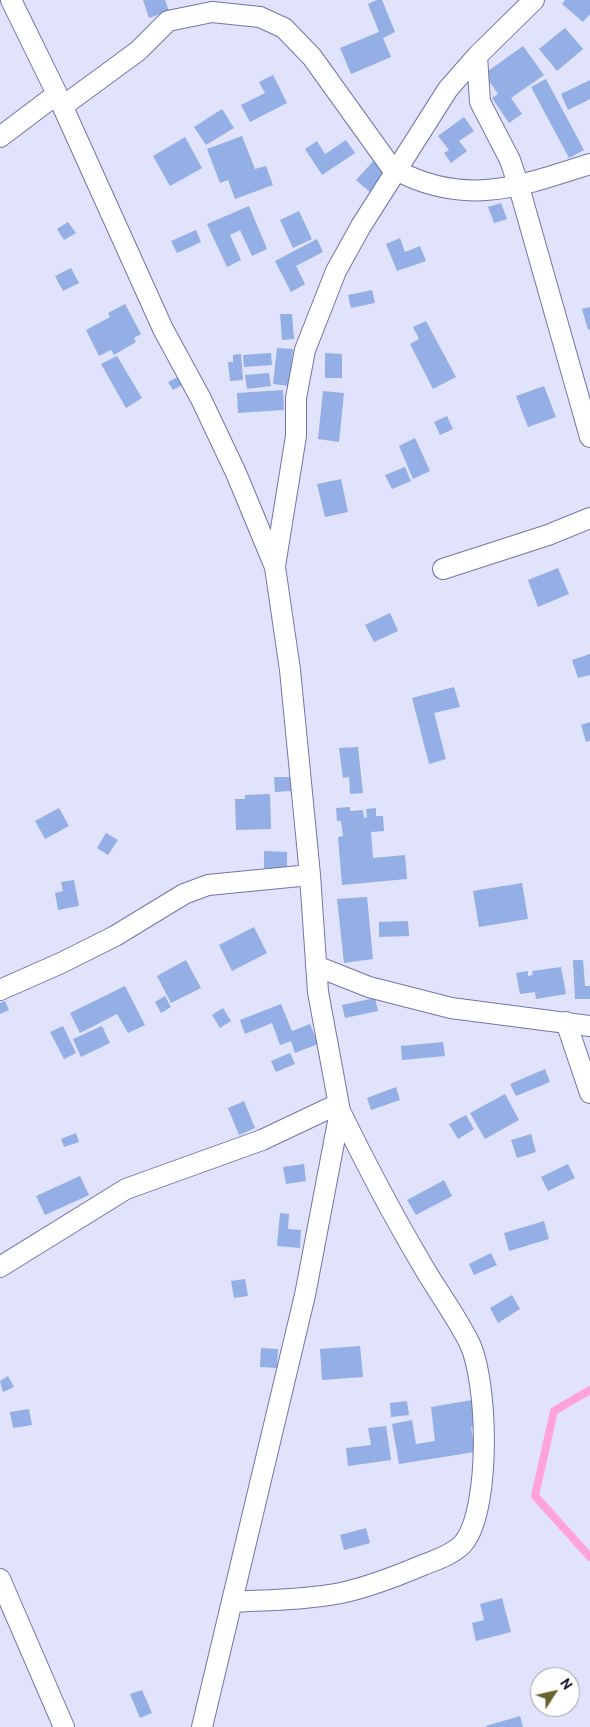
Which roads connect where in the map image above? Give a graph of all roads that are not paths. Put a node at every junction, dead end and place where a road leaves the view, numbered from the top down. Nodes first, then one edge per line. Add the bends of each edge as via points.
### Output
1 (11, 0) edge
2 (534, 0) edge
3 (477, 56) junction
4 (60, 100) junction
5 (0, 137) edge
6 (590, 164) edge
7 (397, 172) junction
8 (519, 187) junction
9 (585, 394) edge
10 (590, 436) edge
11 (590, 518) edge
12 (275, 567) junction
13 (443, 569) dead end
14 (310, 875) junction
15 (316, 966) junction
16 (0, 990) edge
17 (566, 1022) junction
18 (590, 1026) edge
19 (590, 1093) edge
20 (339, 1108) junction
21 (0, 1266) edge
22 (0, 1579) edge
23 (232, 1602) junction
24 (64, 1727) edge
25 (202, 1727) edge

1 - 4 street
2 - 3 street
3 - 7 street via 448,89
3 - 8 street via 480,102 510,160
4 - 5 street
4 - 7 street via 138,51 168,21 212,12 260,17 284,28 312,57
4 - 12 street via 163,329 236,473
6 - 8 street
7 - 8 street via 435,186 494,191
7 - 12 street via 336,271 305,350 296,398 296,436
8 - 9 street
9 - 10 street
11 - 13 street
12 - 14 street via 290,670
14 - 15 street
14 - 16 street via 208,885 184,894 62,964
15 - 17 street via 369,986 451,1008
15 - 20 street
17 - 18 street
17 - 19 street
20 - 21 street via 262,1140 126,1189
20 - 23 street via 305,1295
20 - 23 street via 419,1260 469,1343 480,1382 484,1455 481,1493 474,1523 465,1542 445,1556 342,1593
22 - 24 street
23 - 25 street

